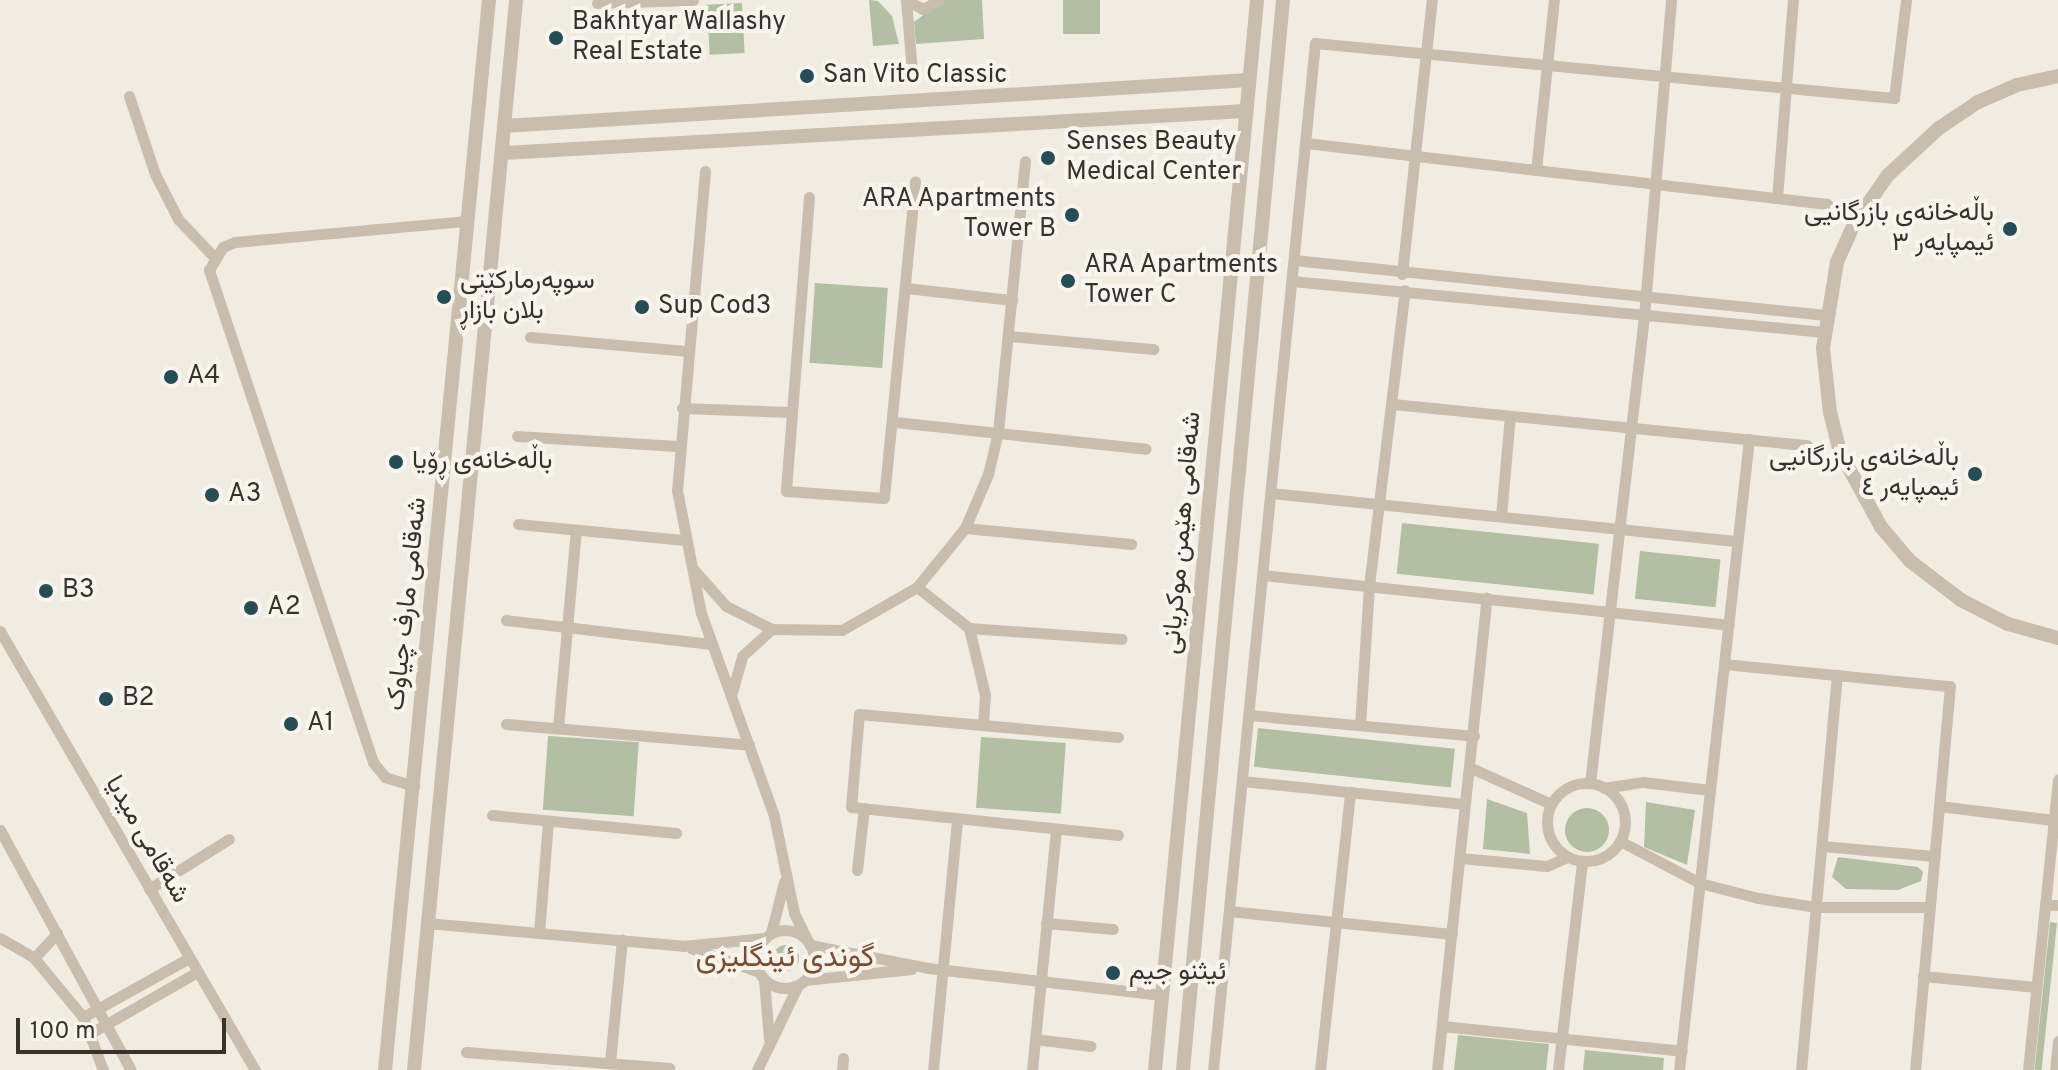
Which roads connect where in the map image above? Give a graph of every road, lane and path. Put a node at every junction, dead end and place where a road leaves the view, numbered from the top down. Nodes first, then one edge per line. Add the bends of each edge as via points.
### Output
1 (489, 0) edge
2 (516, 0) edge
3 (693, 0) edge
4 (906, 0) edge
5 (939, 0) edge
6 (1257, 0) edge
7 (1283, 0) edge
8 (1432, 0) edge
9 (1554, 0) edge
10 (1671, 0) edge
11 (1793, 0) edge
12 (1906, 0) edge
13 (645, 2) edge
14 (597, 3) dead end
15 (1426, 53) junction
16 (1547, 65) junction
17 (2058, 67) edge
18 (912, 72) dead end
19 (1665, 76) junction
20 (2058, 76) edge
21 (1249, 80) junction
22 (2017, 85) junction
23 (1787, 88) junction
24 (129, 96) dead end
25 (1246, 111) junction
26 (535, 124) junction
27 (504, 126) junction
28 (1306, 143) junction
29 (530, 150) junction
30 (502, 153) junction
31 (1415, 156) junction
32 (1025, 161) dead end
33 (1536, 170) junction
34 (705, 171) dead end
35 (915, 182) dead end
36 (1656, 184) junction
37 (809, 197) dead end
38 (1777, 198) junction
39 (1827, 204) dead end
40 (467, 221) junction
41 (214, 257) junction
42 (1294, 260) junction
43 (1402, 274) junction
44 (1292, 281) junction
45 (906, 288) junction
46 (1405, 290) junction
47 (1645, 299) junction
48 (1012, 300) junction
49 (1782, 311) junction
50 (1825, 315) junction
51 (1644, 316) junction
52 (1780, 328) junction
53 (1824, 332) junction
54 (1009, 336) junction
55 (530, 337) dead end
56 (1153, 349) dead end
57 (688, 351) junction
58 (1393, 404) junction
59 (682, 408) junction
60 (789, 412) junction
61 (1510, 416) junction
62 (895, 422) junction
63 (1631, 427) junction
64 (998, 432) junction
65 (517, 436) dead end
66 (1749, 439) junction
67 (1807, 445) dead end
68 (677, 446) junction
69 (1146, 449) dead end
70 (1271, 493) junction
71 (1380, 504) junction
72 (442, 509) junction
73 (465, 510) junction
74 (1501, 516) junction
75 (518, 524) dead end
76 (965, 528) junction
77 (1619, 528) junction
78 (576, 530) junction
79 (685, 540) junction
80 (1738, 541) junction
81 (1131, 544) dead end
82 (691, 566) junction
83 (1263, 575) junction
84 (1369, 586) junction
85 (917, 587) junction
86 (1487, 598) junction
87 (1200, 609) junction
88 (1226, 611) junction
89 (1608, 611) junction
90 (506, 620) dead end
91 (1728, 625) junction
92 (568, 626) junction
93 (969, 628) junction
94 (772, 629) junction
95 (0, 631) edge
96 (2058, 638) edge
97 (1122, 639) dead end
98 (711, 644) junction
99 (1724, 664) junction
100 (1837, 675) junction
101 (731, 696) junction
102 (1249, 715) junction
103 (506, 724) dead end
104 (983, 724) junction
105 (1360, 725) junction
106 (558, 727) junction
107 (1474, 736) junction
108 (1118, 737) dead end
109 (749, 745) junction
110 (1469, 767) junction
111 (2058, 780) edge
112 (1242, 781) junction
113 (1590, 783) junction
114 (414, 786) junction
115 (1604, 788) junction
116 (1710, 790) junction
117 (1350, 792) junction
118 (1464, 804) junction
119 (1551, 804) junction
120 (1939, 806) junction
121 (864, 808) junction
122 (492, 815) dead end
123 (957, 819) junction
124 (2053, 820) junction
125 (548, 821) junction
126 (1056, 829) junction
127 (0, 830) edge
128 (676, 833) dead end
129 (1118, 835) dead end
130 (229, 839) dead end
131 (1620, 841) junction
132 (1822, 846) junction
133 (1935, 856) junction
134 (1567, 857) junction
135 (1460, 858) junction
136 (1582, 862) junction
137 (785, 865) junction
138 (857, 870) dead end
139 (1700, 883) junction
140 (149, 889) junction
141 (2045, 905) junction
142 (2058, 905) edge
143 (1816, 907) junction
144 (1930, 907) junction
145 (1229, 911) junction
146 (1336, 922) junction
147 (427, 923) junction
148 (1046, 923) junction
149 (1113, 929) dead end
150 (57, 933) junction
151 (539, 933) junction
152 (1452, 934) junction
153 (768, 936) junction
154 (0, 938) edge
155 (622, 940) junction
156 (808, 943) junction
157 (683, 946) junction
158 (34, 958) junction
159 (189, 958) junction
160 (928, 968) junction
161 (943, 970) junction
162 (197, 972) junction
163 (761, 975) junction
164 (1923, 976) junction
165 (1039, 981) junction
166 (801, 982) junction
167 (2036, 987) junction
168 (1162, 995) junction
169 (99, 1008) junction
170 (83, 1017) junction
171 (107, 1023) junction
172 (1442, 1026) junction
173 (91, 1033) junction
174 (1561, 1037) junction
175 (1035, 1039) junction
176 (2058, 1041) edge
177 (769, 1043) junction
178 (1091, 1046) dead end
179 (387, 1049) junction
180 (1682, 1051) junction
181 (416, 1052) junction
182 (466, 1052) dead end
183 (610, 1062) junction
184 (669, 1068) dead end
185 (103, 1070) edge
186 (131, 1070) edge
187 (255, 1070) edge
188 (385, 1070) edge
189 (414, 1070) edge
190 (757, 1070) edge
191 (933, 1070) edge
192 (1032, 1070) edge
193 (1155, 1070) edge
194 (1183, 1070) edge
195 (1213, 1070) edge
196 (1320, 1070) edge
197 (1437, 1070) edge
198 (1558, 1070) edge
199 (1679, 1070) edge
200 (1801, 1070) edge
201 (1915, 1070) edge
202 (2028, 1070) edge
203 (2055, 1070) edge

1 - 40 street, شەقامی مارف چیاوک
2 - 27 street, شەقامی مارف چیاوک
3 - 13 street
4 - 5 street via 923,9
4 - 18 street
6 - 21 street, شەقامی هێمن موکریانی
7 - 88 street, شەقامی هێمن موکریانی
8 - 15 street
9 - 16 street
10 - 19 street
11 - 23 street
12 - 23 street via 1894,98
13 - 14 street
15 - 16 street
15 - 28 street via 1315,43
15 - 31 street
16 - 19 street
16 - 33 street
17 - 22 street
19 - 23 street
19 - 36 street
20 - 22 street
21 - 25 street, شەقامی هێمن موکریانی
21 - 26 street
22 - 50 street via 1939,128 1875,190 1845,242
23 - 38 street
24 - 41 street via 155,174 178,219
25 - 29 street
25 - 87 street, شەقامی هێمن موکریانی
26 - 27 street
26 - 29 street via 528,139
27 - 30 street, شەقامی مارف چیاوک
28 - 31 street
28 - 42 street
29 - 30 street
30 - 73 street, شەقامی مارف چیاوک
31 - 33 street
31 - 43 street
32 - 48 street
33 - 36 street
34 - 57 street
35 - 45 street
36 - 38 street
36 - 47 street
37 - 60 street
38 - 39 street
40 - 41 street via 235,242
40 - 72 street, شەقامی مارف چیاوک
41 - 114 street via 211,283 373,762 385,777
42 - 43 street
42 - 44 street
43 - 47 street
44 - 46 street
44 - 70 street
45 - 48 street
45 - 62 street
46 - 51 street
46 - 58 street
47 - 49 street
47 - 51 street
48 - 54 street
49 - 50 street
49 - 52 street
50 - 53 street
51 - 52 street
51 - 63 street
52 - 53 street
53 - 96 street via 1834,432 1857,490 1881,527 1910,561 1961,600 2008,624
54 - 56 street
54 - 64 street
55 - 57 street
57 - 59 street
58 - 61 street
58 - 71 street
59 - 60 street
59 - 68 street
60 - 62 street via 786,491 884,498
61 - 63 street
61 - 74 street
62 - 64 street
63 - 66 street
63 - 77 street
64 - 69 street
64 - 76 street via 988,474
65 - 68 street
66 - 67 street
66 - 80 street
68 - 79 street
70 - 71 street
70 - 83 street
71 - 74 street
71 - 84 street
72 - 73 street
72 - 114 street, شەقامی مارف چیاوک
73 - 147 street, شەقامی مارف چیاوک
74 - 77 street
75 - 78 street
76 - 81 street
76 - 85 street
77 - 80 street
77 - 89 street
78 - 79 street
78 - 92 street
79 - 82 street
80 - 91 street
82 - 94 street via 726,606
82 - 98 street
83 - 84 street
83 - 102 street
84 - 86 street
84 - 105 street
85 - 93 street
85 - 94 street via 842,630
86 - 89 street
86 - 107 street
87 - 88 street
87 - 168 street, شەقامی هێمن موکریانی
88 - 194 street, شەقامی هێمن موکریانی
89 - 91 street
89 - 113 street
90 - 92 street
91 - 99 street
92 - 98 street
92 - 106 street
93 - 97 street
93 - 104 street via 985,695
94 - 101 street via 742,656
95 - 140 street, شەقامی میدیا
98 - 101 street
99 - 100 street
99 - 116 street
100 - 120 street via 1950,686
100 - 132 street
101 - 109 street
102 - 105 street
102 - 112 street
103 - 106 street
104 - 108 street
104 - 121 street via 859,714 851,807
105 - 107 street
106 - 109 street
107 - 110 street
109 - 137 street
110 - 118 street
110 - 119 street
111 - 124 street
112 - 117 street
112 - 145 street
113 - 115 street
113 - 119 street via 1567,788
114 - 179 street, شەقامی مارف چیاوک
115 - 116 street via 1643,782
115 - 131 street via 1621,805
116 - 139 street
117 - 118 street
117 - 146 street
118 - 135 street
119 - 134 street via 1550,840
120 - 124 street
120 - 133 street
121 - 123 street
121 - 138 street
122 - 125 street
123 - 126 street
123 - 161 street
124 - 141 street
125 - 128 street
125 - 151 street
126 - 129 street
126 - 148 street
127 - 150 street
130 - 140 street
131 - 136 street via 1604,857
131 - 139 street
132 - 133 street
132 - 143 street
133 - 144 street
134 - 135 street via 1547,866
134 - 136 street
135 - 152 street
136 - 174 street
137 - 153 street via 782,906
137 - 156 street via 794,913
139 - 143 street
139 - 180 street
140 - 159 street, شەقامی میدیا
141 - 142 street
141 - 167 street
143 - 144 street
143 - 200 street
144 - 164 street
145 - 146 street
145 - 195 street
146 - 152 street
146 - 196 street
147 - 151 street
147 - 181 street, شەقامی مارف چیاوک
148 - 149 street
148 - 165 street
150 - 158 street
150 - 169 street
151 - 155 street
152 - 172 street
153 - 156 street via 789,930
153 - 157 street
153 - 163 street via 757,950
154 - 158 street
155 - 157 street
155 - 183 street
156 - 160 street
156 - 166 street via 813,965
157 - 163 street
158 - 170 street
159 - 162 street, شەقامی میدیا
159 - 169 street
160 - 161 street
160 - 166 street
161 - 165 street
161 - 191 street
162 - 171 street
162 - 187 street, شەقامی میدیا
163 - 166 street via 782,988
163 - 177 street via 769,995
164 - 167 street
164 - 201 street
165 - 168 street
165 - 175 street
166 - 177 street
167 - 202 street
168 - 193 street, شەقامی هێمن موکریانی
169 - 170 street
169 - 171 street
170 - 173 street
171 - 173 street
171 - 186 street
172 - 174 street
172 - 197 street
173 - 185 street
174 - 180 street
174 - 198 street
175 - 178 street
175 - 192 street
176 - 203 street
177 - 190 street
179 - 181 street
179 - 188 street, شەقامی مارف چیاوک
180 - 199 street
181 - 189 street, شەقامی مارف چیاوک
182 - 183 street
183 - 184 street

